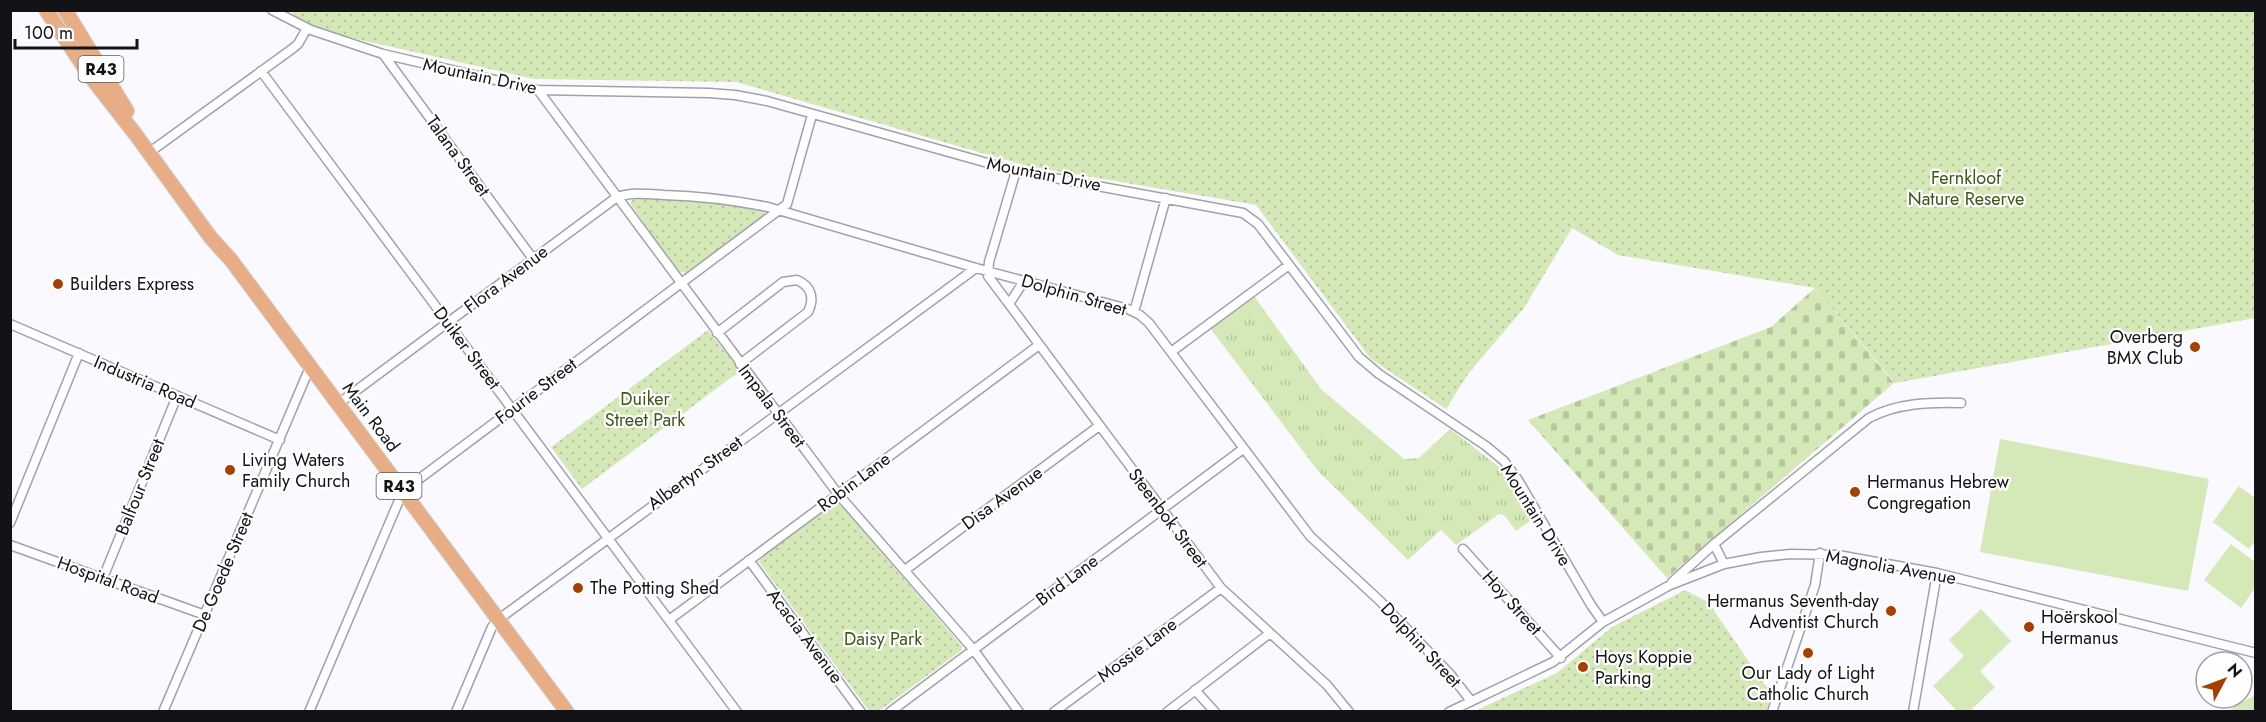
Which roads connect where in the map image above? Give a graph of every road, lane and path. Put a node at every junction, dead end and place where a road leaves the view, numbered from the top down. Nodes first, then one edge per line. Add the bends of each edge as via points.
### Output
1 (45, 10) edge
2 (65, 10) edge
3 (272, 10) edge
4 (306, 28) junction
5 (383, 54) junction
6 (261, 71) junction
7 (538, 90) junction
8 (812, 115) junction
9 (154, 149) junction
10 (1016, 171) junction
11 (617, 197) junction
12 (1166, 198) junction
13 (779, 210) junction
14 (533, 259) junction
15 (231, 260) junction
16 (1289, 265) junction
17 (976, 268) junction
18 (988, 271) junction
19 (1024, 281) junction
20 (680, 283) junction
21 (1009, 304) junction
22 (1134, 312) junction
23 (448, 322) junction
24 (10, 324) edge
25 (717, 333) junction
26 (1039, 345) junction
27 (1171, 352) junction
28 (79, 353) junction
29 (740, 364) junction
30 (310, 367) junction
31 (177, 396) junction
32 (1961, 403) dead end
33 (338, 404) junction
34 (512, 408) junction
35 (777, 413) junction
36 (1099, 426) junction
37 (280, 440) junction
38 (1243, 449) junction
39 (403, 491) junction
40 (838, 494) junction
41 (1161, 510) junction
42 (10, 523) edge
43 (608, 538) junction
44 (1714, 544) junction
45 (10, 545) edge
46 (1463, 549) dead end
47 (1820, 554) junction
48 (749, 560) junction
49 (1724, 564) junction
50 (905, 570) junction
51 (1937, 573) junction
52 (103, 578) junction
53 (1670, 585) junction
54 (1221, 588) junction
55 (205, 615) junction
56 (499, 619) junction
57 (669, 620) junction
58 (1603, 622) junction
59 (1270, 633) junction
60 (973, 649) junction
61 (2256, 652) edge
62 (1561, 658) junction
63 (1195, 690) junction
64 (1471, 701) junction
65 (163, 711) edge
66 (309, 711) edge
67 (456, 711) edge
68 (567, 711) edge
69 (737, 711) edge
70 (861, 711) edge
71 (890, 711) edge
72 (1019, 711) edge
73 (1054, 711) edge
74 (1167, 711) edge
75 (1215, 711) edge
76 (1349, 711) edge
77 (1449, 711) edge
78 (1772, 711) edge
79 (1913, 711) edge

1 - 15 main road, Main Road / R43 via 90,76
2 - 9 main road, Main Road / R43
3 - 4 street, Mountain Drive
4 - 5 street, Mountain Drive
4 - 6 street via 298,44
5 - 7 street, Mountain Drive
5 - 14 street, Talana Street
6 - 9 street
6 - 23 street, Duiker Street
7 - 8 street, Mountain Drive via 735,95
7 - 11 street, Impala Street
8 - 10 street, Mountain Drive
8 - 13 street, Fourie Street via 787,204
9 - 15 main road, Main Road / R43
10 - 12 street, Mountain Drive
10 - 18 street
11 - 13 street, Dolphin Street via 629,193 691,196 736,200
11 - 14 street, Flora Avenue
11 - 20 street, Impala Street
12 - 16 street, Mountain Drive via 1249,216
12 - 22 street
13 - 17 street, Dolphin Street
13 - 20 street, Fourie Street
14 - 23 street, Flora Avenue
15 - 30 main road, Main Road / R43
16 - 27 street
16 - 58 street, Mountain Drive via 1366,363 1486,446 1508,466
17 - 18 street, Dolphin Street
17 - 35 street, Albertyn Street
18 - 19 street, Dolphin Street
18 - 21 street, Steenbok Street
19 - 21 street
19 - 22 street, Dolphin Street
20 - 25 street, Impala Street
20 - 34 street, Fourie Street
21 - 26 street, Steenbok Street
22 - 27 street, Dolphin Street via 1149,323
23 - 33 street, Flora Avenue
23 - 34 street, Duiker Street
24 - 28 street, Industria Road
25 - 29 street, Impala Street
25 - 29 street via 783,282 797,280 808,288 812,300 808,312
26 - 36 street, Steenbok Street
26 - 40 street, Robin Lane
27 - 38 street, Dolphin Street
28 - 31 street, Industria Road
28 - 42 street
29 - 35 street, Impala Street
30 - 33 main road, Main Road / R43
30 - 37 street, De Goede Street
31 - 37 street, Industria Road
31 - 52 street, Balfour Street
32 - 44 street via 1897,407 1869,418
33 - 39 main road, Main Road / R43
34 - 39 street, Fourie Street
34 - 43 street, Duiker Street
35 - 40 street, Impala Street
35 - 43 street, Albertyn Street
36 - 41 street, Steenbok Street
36 - 50 street, Disa Avenue
37 - 55 street, De Goede Street
38 - 41 street, Bird Lane
38 - 64 street, Dolphin Street via 1310,536 1380,601
39 - 56 main road, Main Road / R43
39 - 66 street, Fourie Street
40 - 48 street, Robin Lane
40 - 50 street, Impala Street
41 - 54 street, Steenbok Street
41 - 60 street, Bird Lane
43 - 56 street, Albertyn Street
43 - 57 street, Duiker Street
44 - 49 street
44 - 53 street
45 - 52 street, Hospital Road
46 - 62 street, Hoy Street
47 - 49 street, Magnolia Avenue via 1777,555
47 - 51 street, Magnolia Avenue
47 - 78 street via 1815,585
48 - 57 street, Robin Lane
48 - 70 street, Acacia Avenue
49 - 53 street, Magnolia Avenue
50 - 60 street, Impala Street
51 - 61 street, Magnolia Avenue
51 - 79 street
52 - 55 street, Hospital Road
53 - 58 street, Magnolia Avenue
54 - 59 street, Steenbok Street
54 - 73 street, Mossie Lane
55 - 65 street, De Goede Street
56 - 67 street, Albertyn Street
56 - 68 main road, Main Road / R43
57 - 69 street, Duiker Street
58 - 62 street, Magnolia Avenue
59 - 63 street
59 - 76 street, Steenbok Street
60 - 71 street, Bird Lane
60 - 72 street, Impala Street
62 - 64 street, Magnolia Avenue
63 - 74 street
63 - 75 street
64 - 77 street, Magnolia Avenue

